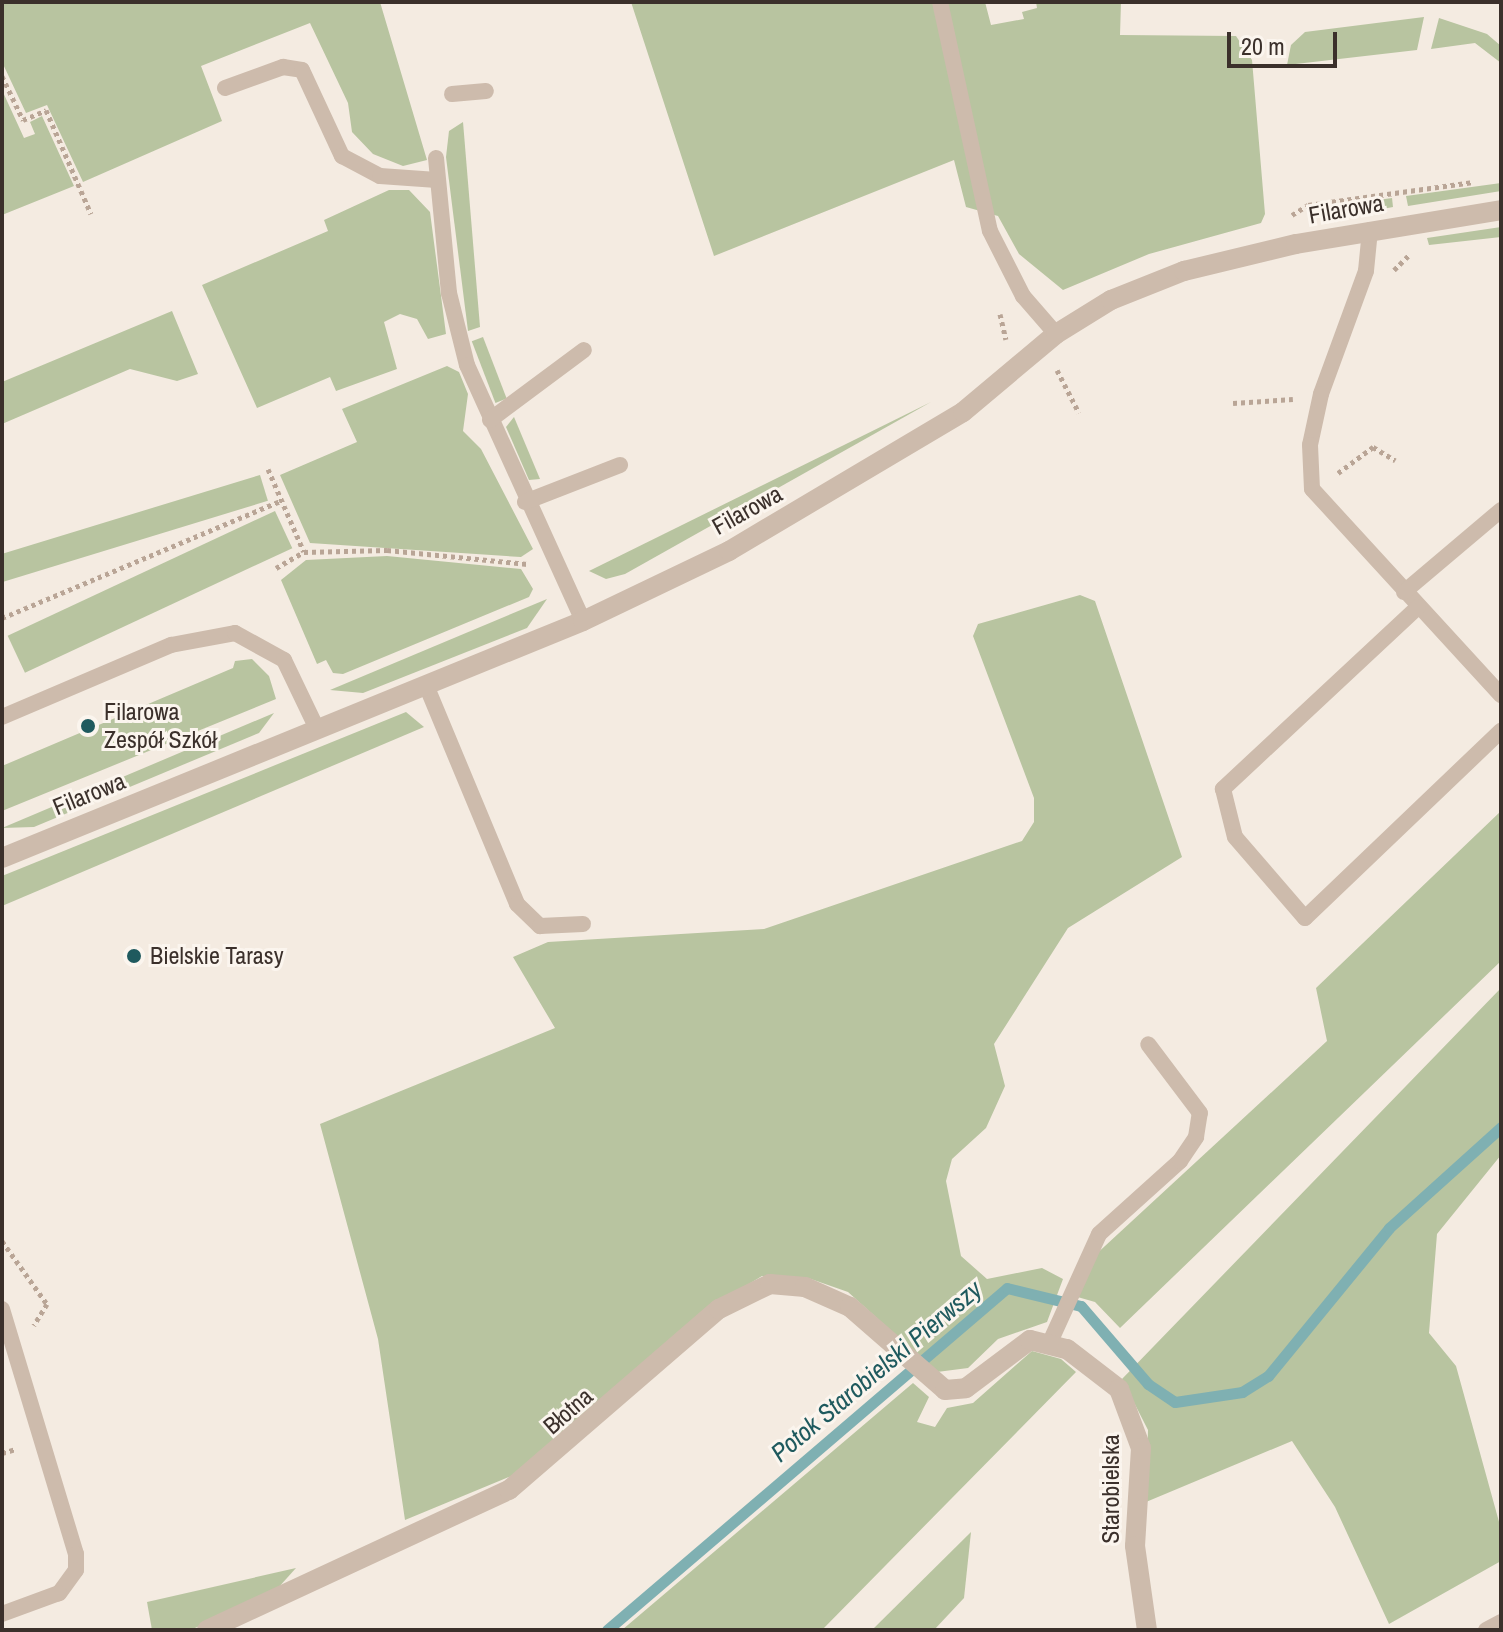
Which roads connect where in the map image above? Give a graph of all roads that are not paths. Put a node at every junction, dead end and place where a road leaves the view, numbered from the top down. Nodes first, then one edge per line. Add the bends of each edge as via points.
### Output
1 (940, 2) edge
2 (225, 88) dead end
3 (486, 91) dead end
4 (452, 94) dead end
5 (436, 158) dead end
6 (437, 180) junction
7 (1501, 210) edge
8 (1370, 230) junction
9 (1049, 340) junction
10 (584, 350) dead end
11 (490, 420) junction
12 (620, 465) dead end
13 (525, 502) junction
14 (1501, 510) edge
15 (1404, 592) junction
16 (1418, 607) junction
17 (583, 621) junction
18 (426, 685) junction
19 (1501, 695) edge
20 (2, 717) edge
21 (317, 729) junction
22 (1501, 731) edge
23 (2, 858) edge
24 (583, 924) dead end
25 (1148, 1044) dead end
26 (2, 1309) edge
27 (1051, 1340) junction
28 (2, 1614) edge
29 (1501, 1622) edge
30 (207, 1630) edge
31 (1147, 1630) edge
32 (1486, 1630) edge

1 - 9 lane via 990,231
2 - 6 lane via 283,67 302,70 342,156 380,176
3 - 4 lane
5 - 6 lane
6 - 11 lane via 457,330
7 - 8 street, Filarowa
8 - 9 street, Filarowa via 1184,271 1111,300
8 - 15 lane via 1366,271 1321,394 1310,445 1312,489
9 - 17 street, Filarowa via 963,412 875,468
10 - 11 lane
11 - 13 lane
12 - 13 lane
13 - 17 lane
14 - 15 lane
15 - 16 lane
16 - 19 lane
16 - 22 lane via 1223,789 1235,837 1305,918
17 - 18 street, Filarowa
18 - 21 street, Filarowa
18 - 24 lane via 517,904 540,926
20 - 21 lane via 171,645 235,633 284,660
21 - 23 street, Filarowa
25 - 27 lane via 1200,1113 1196,1137 1180,1161 1099,1234 1070,1287
26 - 28 lane via 76,1570 59,1593
27 - 30 street, Błotna via 1008,1351 956,1392 928,1380 901,1352 824,1293 785,1284 743,1292 509,1490
27 - 31 street, Starobielska via 1119,1389 1138,1427 1135,1546
29 - 32 lane

